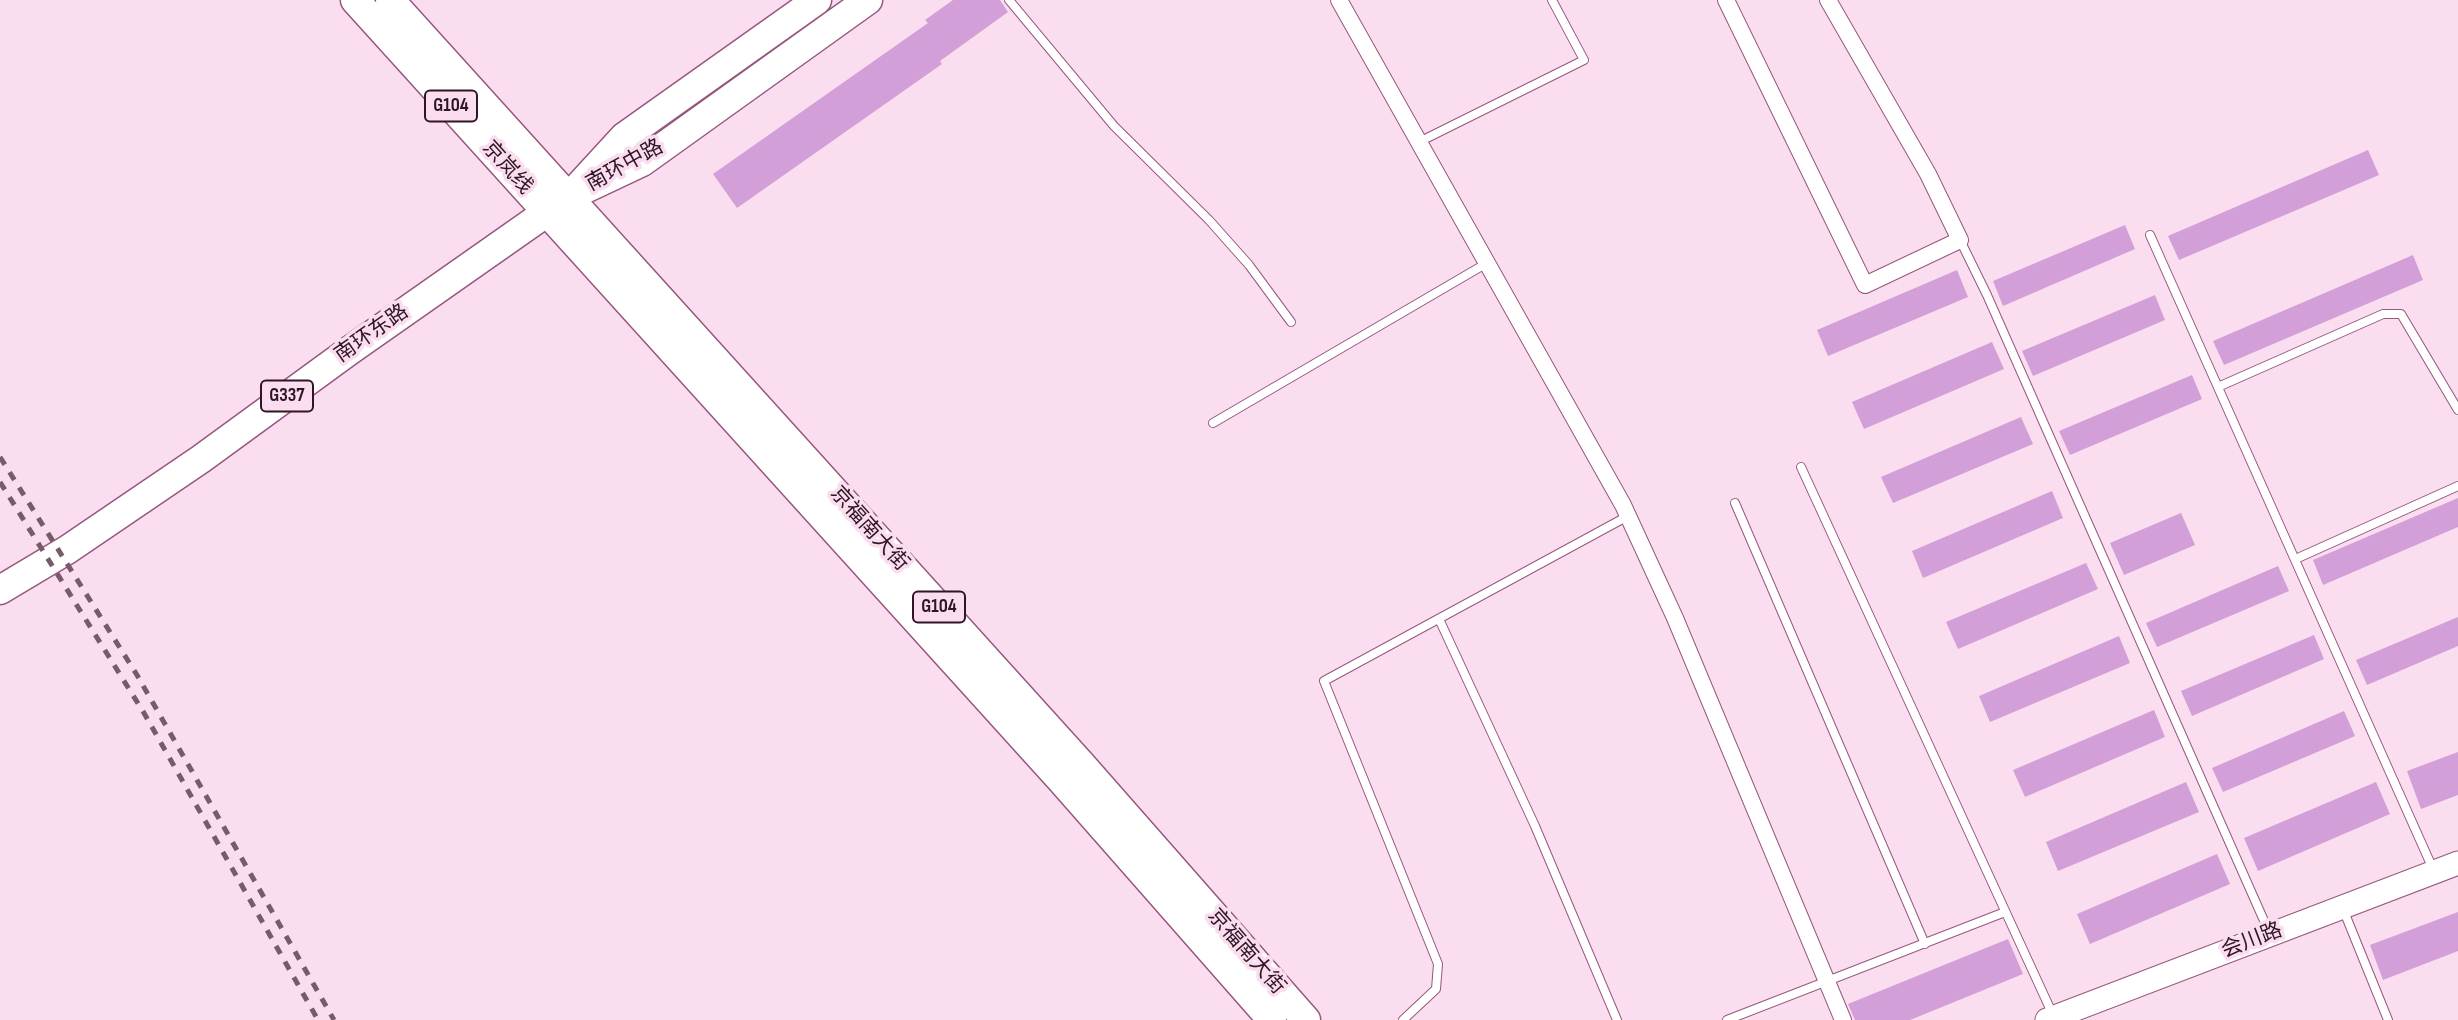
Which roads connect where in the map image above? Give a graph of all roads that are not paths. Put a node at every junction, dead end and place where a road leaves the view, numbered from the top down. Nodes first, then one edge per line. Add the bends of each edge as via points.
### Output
1 (355, 0) edge
2 (390, 0) edge
3 (817, 0) edge
4 (868, 0) edge
5 (1009, 0) edge
6 (1339, 0) edge
7 (1552, 0) edge
8 (1726, 0) edge
9 (1828, 0) edge
10 (1419, 142) junction
11 (558, 203) junction
12 (2150, 235) dead end
13 (1960, 240) junction
14 (1487, 263) junction
15 (1291, 322) dead end
16 (2218, 387) junction
17 (2458, 410) edge
18 (1213, 423) dead end
19 (1801, 467) dead end
20 (2458, 486) edge
21 (1735, 503) dead end
22 (1628, 516) junction
23 (2300, 557) dead end
24 (0, 590) edge
25 (1439, 619) junction
26 (2458, 863) edge
27 (2434, 872) junction
28 (2342, 907) junction
29 (2005, 912) junction
30 (2270, 935) junction
31 (1925, 944) junction
32 (1827, 981) junction
33 (2050, 1019) edge
34 (1272, 1020) edge
35 (1306, 1020) edge
36 (1403, 1020) edge
37 (1617, 1020) edge
38 (1727, 1020) edge
39 (1843, 1020) edge
40 (2388, 1020) edge

1 - 11 highway, 京岚线 / G104
2 - 11 highway, 京岚线 / G104
3 - 11 highway, 南环中路 / G337 via 624,137
4 - 11 highway, 南环中路 / G337 via 642,162
5 - 15 lane via 1114,126 1249,265
6 - 10 street
7 - 10 lane via 1584,60
8 - 13 street via 1865,285
9 - 13 street via 1928,174
10 - 14 street
11 - 24 highway, 南环东路 / G337 via 190,466
11 - 34 highway, 京福南大街 / G104
11 - 35 highway, 京福南大街 / G104 via 1081,764
12 - 16 lane
13 - 30 lane
14 - 18 lane
14 - 22 street
16 - 17 lane via 2391,312 2401,314
16 - 27 lane
19 - 29 lane
20 - 23 lane
21 - 31 lane
22 - 25 lane
22 - 32 street
25 - 36 lane via 1324,681 1438,964 1436,989
25 - 37 lane
26 - 27 street, 会川路
27 - 28 street, 会川路
28 - 30 street, 会川路
28 - 40 lane
29 - 31 lane
29 - 33 lane
30 - 33 street, 会川路
31 - 32 lane
32 - 38 lane
32 - 39 street

